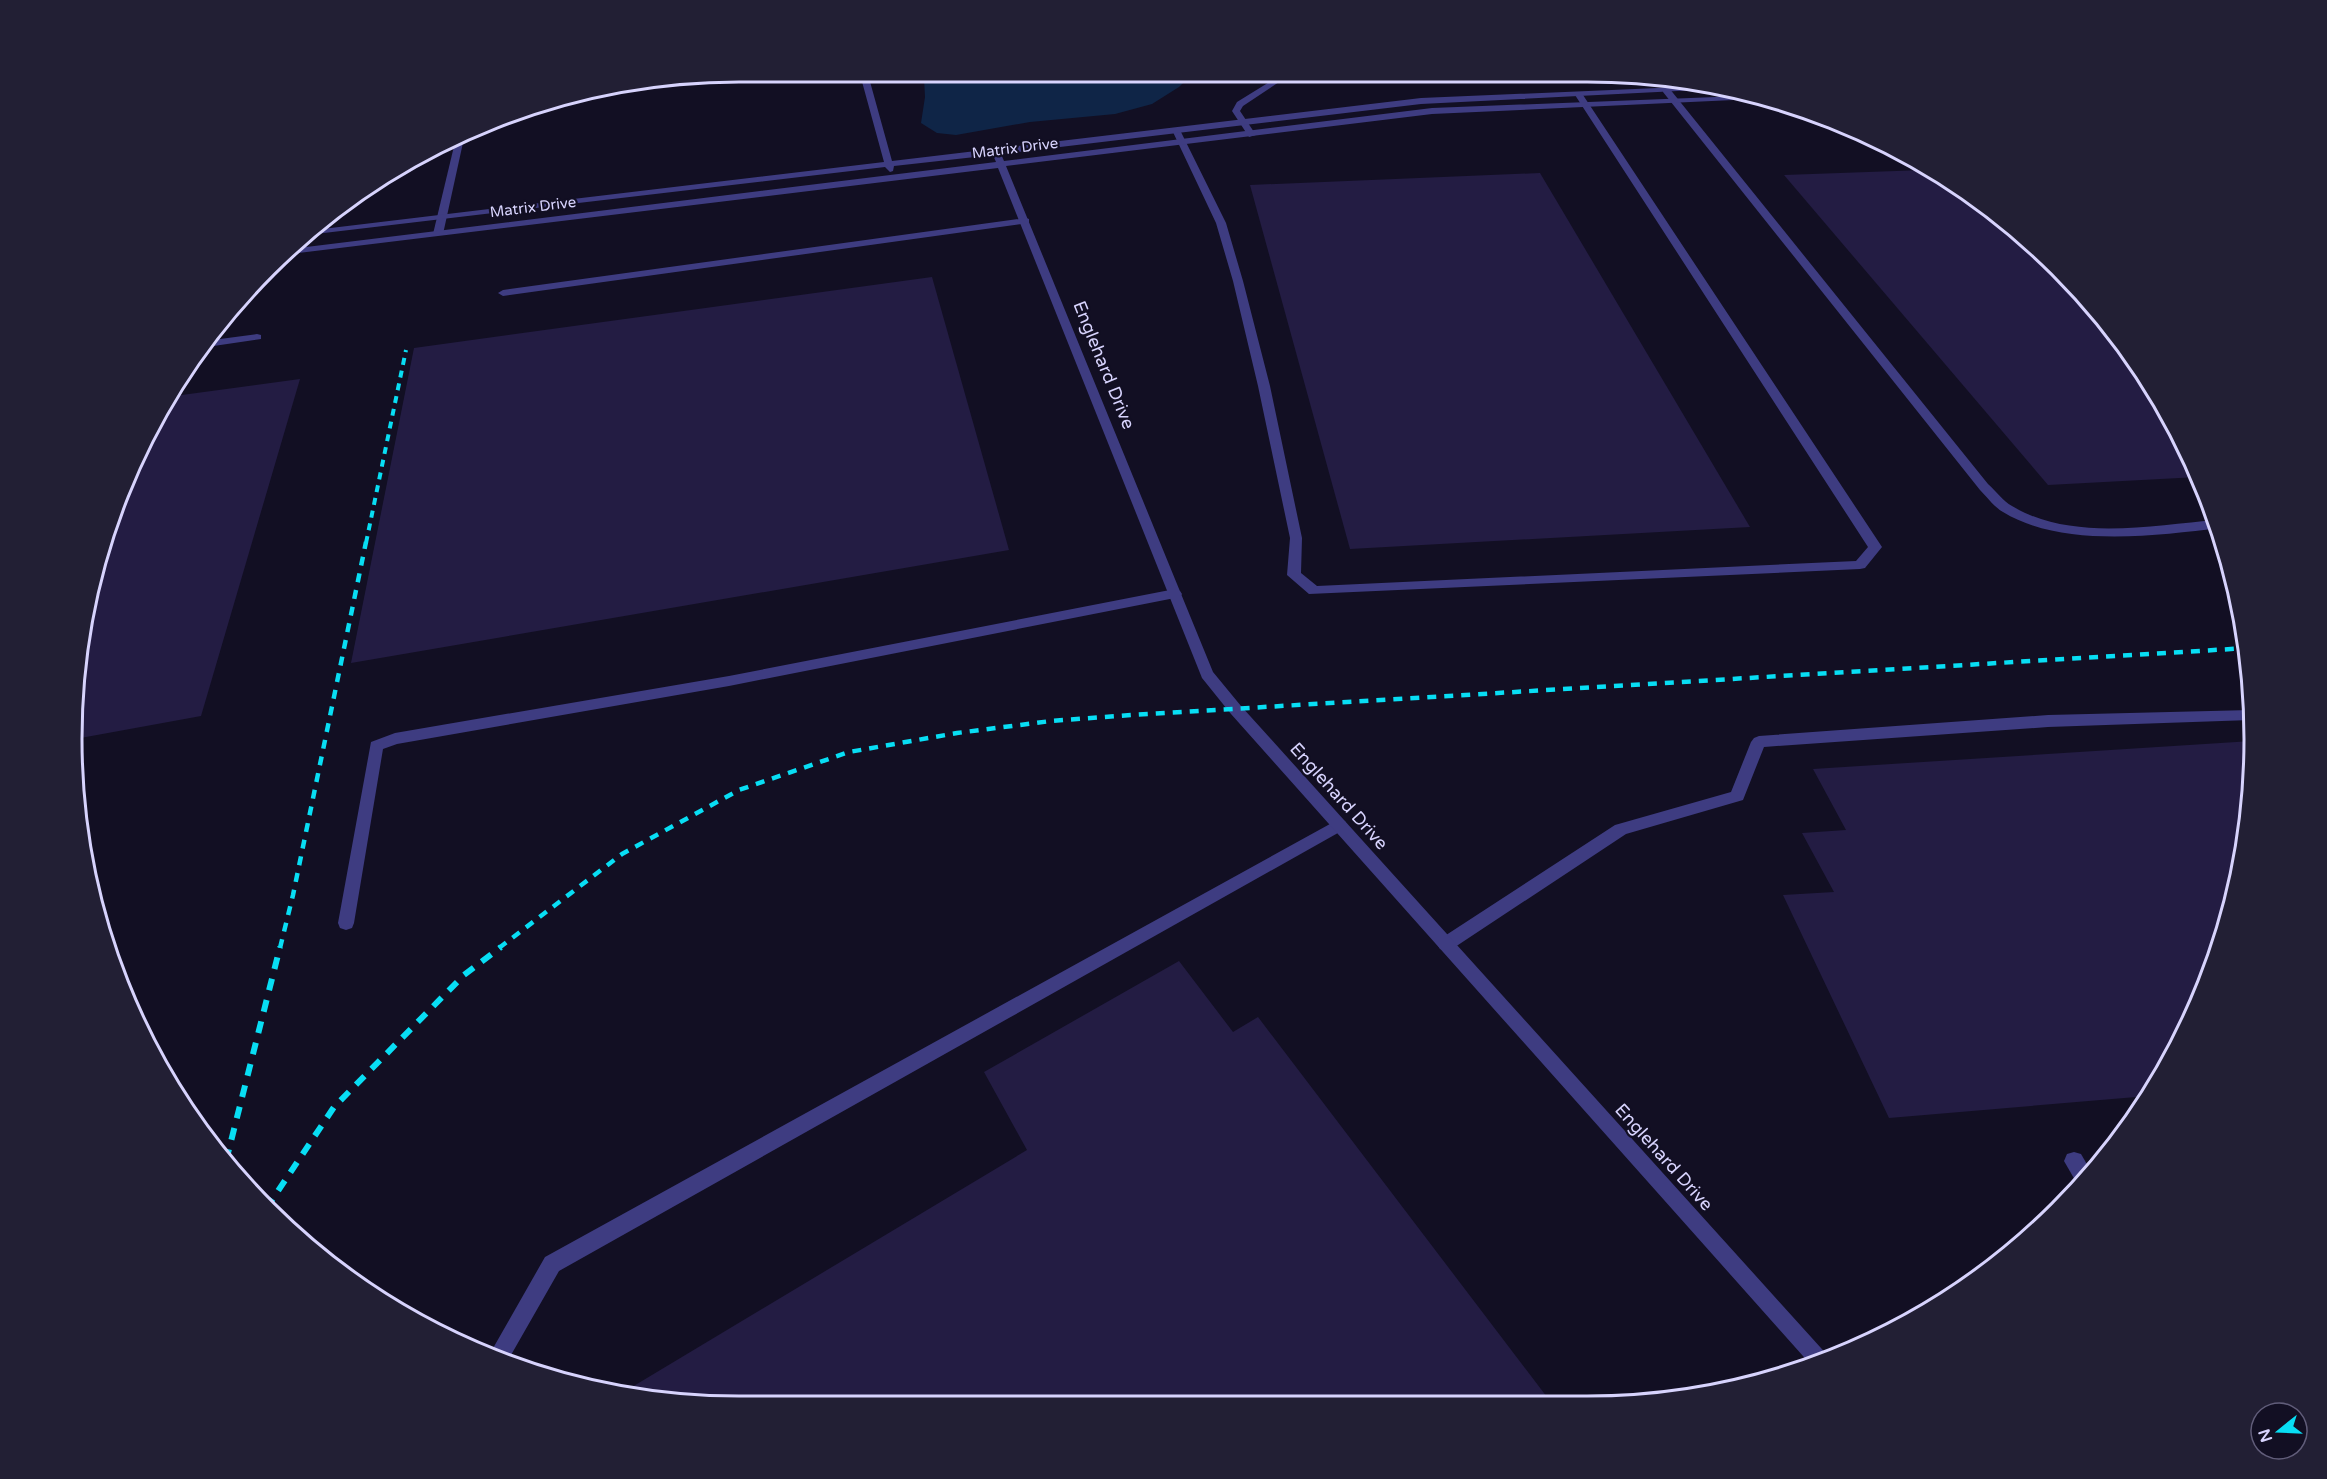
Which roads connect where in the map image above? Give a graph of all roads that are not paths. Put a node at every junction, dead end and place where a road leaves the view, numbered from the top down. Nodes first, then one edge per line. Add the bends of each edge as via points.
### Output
1 (866, 82) edge
2 (1275, 82) edge
3 (1681, 89) edge
4 (1666, 90) junction
5 (1732, 99) edge
6 (1583, 100) junction
7 (1674, 101) junction
8 (1244, 122) junction
9 (1176, 130) junction
10 (1252, 135) junction
11 (1183, 143) junction
12 (459, 146) edge
13 (998, 158) junction
14 (889, 162) junction
15 (892, 178) junction
16 (443, 216) junction
17 (1026, 221) junction
18 (324, 231) edge
19 (438, 234) junction
20 (301, 251) edge
21 (503, 293) dead end
22 (257, 337) dead end
23 (216, 343) edge
24 (2209, 525) edge
25 (1175, 594) junction
26 (2243, 716) edge
27 (1339, 825) junction
28 (346, 923) dead end
29 (1446, 944) junction
30 (2074, 1161) dead end
31 (2081, 1173) edge
32 (502, 1352) edge
33 (1816, 1355) edge

1 - 14 street
2 - 8 street via 1240,104 1236,111
3 - 4 street, Matrix Drive
4 - 6 street, Matrix Drive
4 - 7 street
5 - 7 street, Matrix Drive
6 - 7 street, Matrix Drive
6 - 8 street, Matrix Drive via 1421,101
6 - 10 street, Matrix Drive via 1432,111
6 - 11 street via 1875,547 1860,565 1314,591 1294,575 1296,538 1238,281 1221,223
7 - 24 street via 1984,487 2007,509 2048,526 2095,532
8 - 9 street, Matrix Drive
8 - 10 street
9 - 11 street
9 - 13 street, Matrix Drive
10 - 11 street, Matrix Drive
11 - 13 street, Matrix Drive
12 - 16 street
13 - 14 street, Matrix Drive
13 - 15 street, Matrix Drive
13 - 17 street, Englehard Drive
14 - 15 street
14 - 16 street, Matrix Drive
15 - 19 street, Matrix Drive
16 - 18 street, Matrix Drive
16 - 19 street
17 - 21 street
17 - 25 street, Englehard Drive
19 - 20 street, Matrix Drive
22 - 23 street
25 - 27 street, Englehard Drive via 1207,674
25 - 28 street via 729,681 395,739 376,746
26 - 29 street via 2048,721 1759,742 1737,796 1622,829
27 - 29 street, Englehard Drive
27 - 32 street via 552,1264
29 - 33 street, Englehard Drive
30 - 31 street

